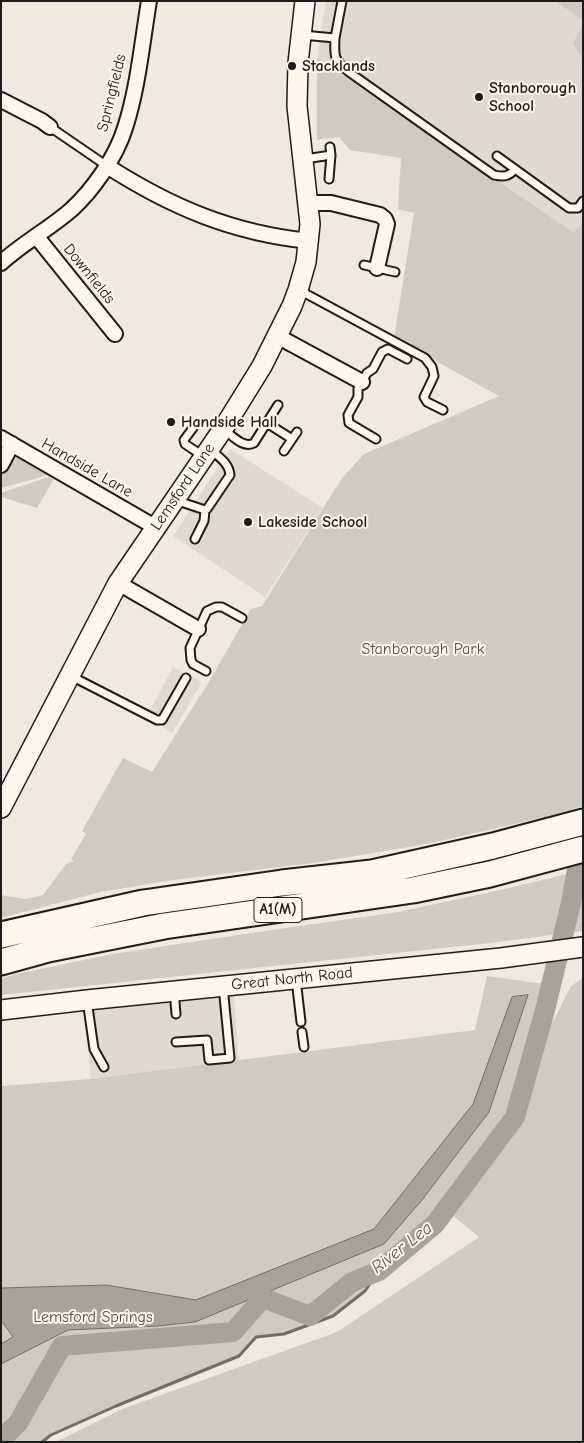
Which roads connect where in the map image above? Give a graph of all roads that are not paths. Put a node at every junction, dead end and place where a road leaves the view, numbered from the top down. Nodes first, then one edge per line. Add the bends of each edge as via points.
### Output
1 (149, 1) edge
2 (305, 1) edge
3 (342, 1) edge
4 (300, 34) junction
5 (335, 38) junction
6 (1, 100) edge
7 (50, 128) joint
8 (330, 147) dead end
9 (331, 155) junction
10 (497, 156) dead end
11 (302, 160) junction
12 (107, 166) junction
13 (515, 169) junction
14 (330, 179) dead end
15 (583, 201) edge
16 (308, 203) junction
17 (36, 236) junction
18 (309, 241) junction
19 (1, 263) edge
20 (370, 266) joint
21 (395, 272) dead end
22 (298, 290) junction
23 (115, 334) dead end
24 (277, 336) junction
25 (407, 359) dead end
26 (362, 382) junction
27 (278, 405) dead end
28 (442, 410) dead end
29 (267, 422) junction
30 (193, 428) dead end
31 (223, 429) junction
32 (297, 432) dead end
33 (292, 439) junction
34 (376, 439) dead end
35 (6, 441) edge
36 (284, 451) dead end
37 (206, 452) junction
38 (1, 465) edge
39 (176, 496) junction
40 (204, 510) junction
41 (155, 528) junction
42 (196, 540) dead end
43 (118, 583) junction
44 (242, 618) dead end
45 (198, 629) junction
46 (206, 671) dead end
47 (70, 676) junction
48 (186, 678) dead end
49 (1, 807) edge
50 (583, 822) edge
51 (583, 849) edge
52 (1, 935) edge
53 (581, 948) edge
54 (1, 962) edge
55 (296, 978) junction
56 (224, 986) junction
57 (174, 991) junction
58 (88, 1000) junction
59 (1, 1010) edge
60 (176, 1014) dead end
61 (301, 1022) dead end
62 (302, 1032) dead end
63 (176, 1042) dead end
64 (304, 1047) dead end
65 (104, 1068) dead end

1 - 12 street, Springfields via 133,96 124,130
2 - 4 street, Lemsford Lane
3 - 5 lane
4 - 5 lane
4 - 11 street, Lemsford Lane via 297,106
5 - 13 lane via 338,63 349,72 494,175 504,177
6 - 7 street
7 - 12 lane
8 - 9 lane
9 - 11 lane
9 - 14 lane
10 - 13 lane
11 - 16 street, Lemsford Lane
12 - 17 street, Springfields via 88,194
12 - 18 street via 184,209 238,229
13 - 15 lane via 569,208 578,208
16 - 18 street, Lemsford Lane
16 - 20 street via 330,203 385,219
17 - 19 street, Springfields
17 - 23 street, Downfields
18 - 22 street, Lemsford Lane
20 - 21 lane
22 - 24 street, Lemsford Lane
22 - 28 lane via 425,358 434,376 424,397
24 - 26 street
24 - 31 street, Lemsford Lane
25 - 26 lane via 388,349 382,352
26 - 34 lane via 348,415 349,423
27 - 29 lane
29 - 31 lane via 250,446
29 - 33 lane
30 - 37 lane via 184,440 185,444
31 - 37 street, Lemsford Lane
32 - 33 lane
33 - 36 lane
35 - 38 street
35 - 41 street, Handside Lane
37 - 39 street, Lemsford Lane
37 - 40 lane via 223,460 230,475
39 - 40 lane
39 - 41 street, Lemsford Lane
40 - 42 lane via 204,521
41 - 43 street, Lemsford Lane
43 - 45 street
43 - 47 street, Lemsford Lane
44 - 45 lane via 216,607 207,611
45 - 46 lane via 190,648 191,660
47 - 48 lane via 157,720 162,720
47 - 49 street, Lemsford Lane
50 - 52 highway, A1(M) via 372,873 143,903
51 - 54 highway, A1(M) via 413,890 164,926
53 - 55 street, Great North Road
55 - 56 street, Great North Road
55 - 61 lane
56 - 57 street, Great North Road
56 - 63 lane via 230,1058 208,1060 207,1040
57 - 58 street, Great North Road
57 - 60 lane
58 - 59 street, Great North Road
58 - 65 lane via 94,1049
62 - 64 lane

